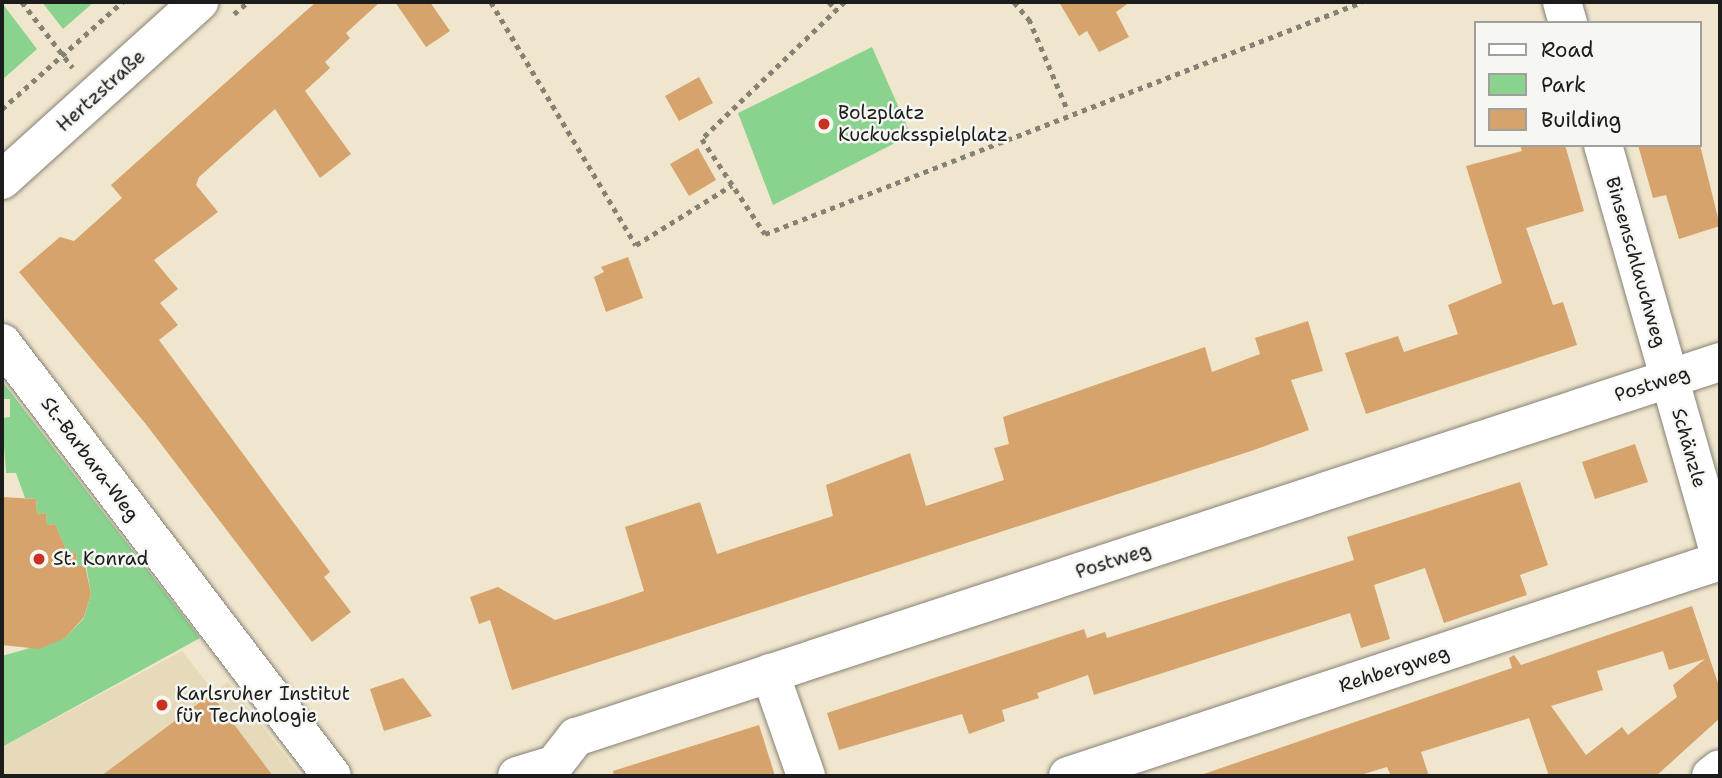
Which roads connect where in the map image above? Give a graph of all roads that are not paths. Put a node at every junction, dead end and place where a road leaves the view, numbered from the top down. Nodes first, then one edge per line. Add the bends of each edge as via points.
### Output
1 (199, 2) edge
2 (1562, 2) edge
3 (1567, 21) edge
4 (1604, 147) edge
5 (2, 180) edge
6 (2, 343) edge
7 (1720, 362) edge
8 (1669, 379) junction
9 (1720, 559) edge
10 (770, 673) junction
11 (1720, 769) edge
12 (556, 770) edge
13 (332, 776) edge
14 (517, 776) edge
15 (806, 776) edge
16 (1068, 776) edge
17 (1711, 776) edge

1 - 5 street, Hertzstraße
2 - 3 street
4 - 8 street, Binsenschlauchweg
6 - 13 street, St.-Barbara-Weg
7 - 8 street, Postweg
8 - 9 street, Schänzle
8 - 10 street, Postweg
9 - 16 street, Rehbergweg
10 - 12 street, Postweg via 576,737
10 - 15 street
11 - 17 street
12 - 14 street, Postweg

